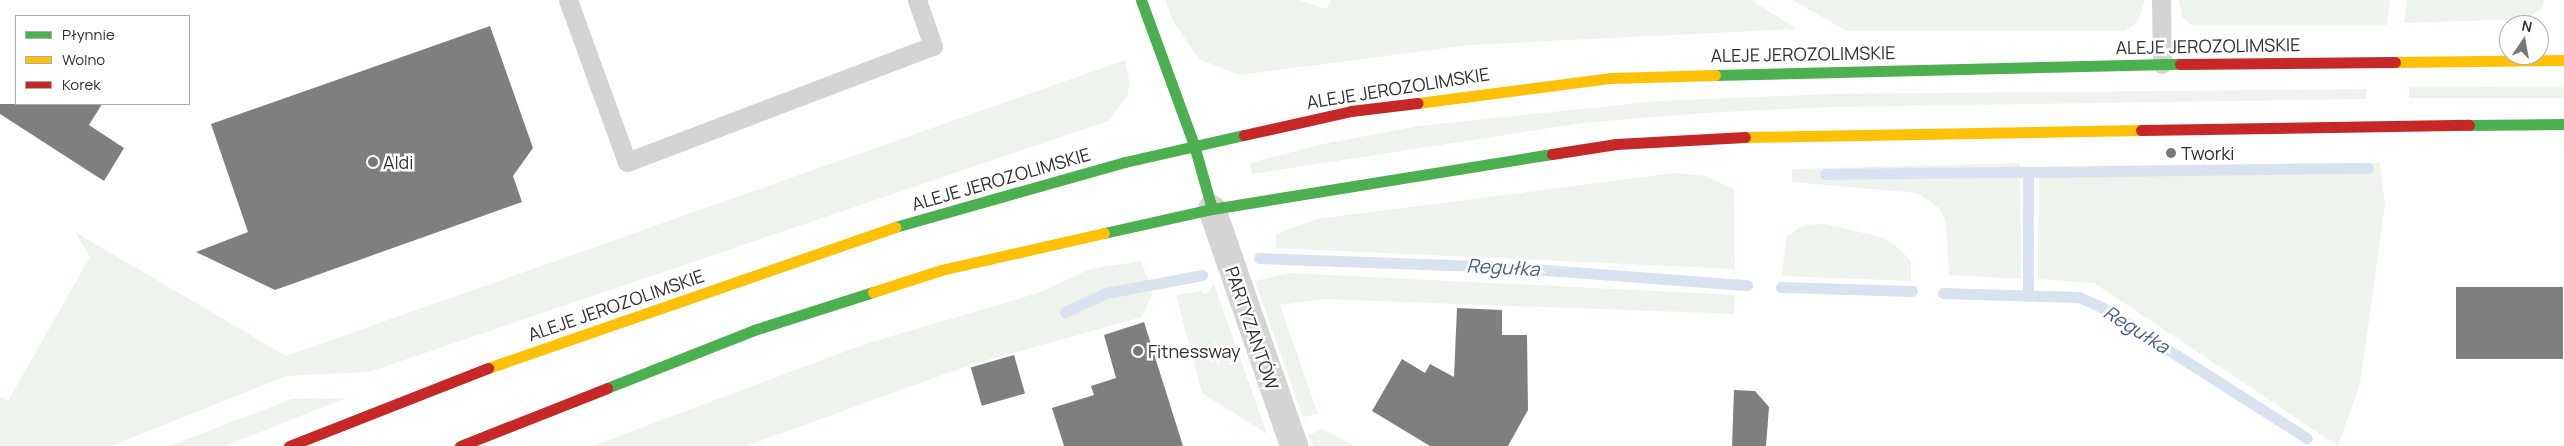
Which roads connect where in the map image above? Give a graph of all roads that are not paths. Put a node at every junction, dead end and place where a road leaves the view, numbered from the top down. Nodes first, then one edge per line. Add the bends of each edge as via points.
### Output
1 (568, 0) edge
2 (917, 0) edge
3 (1141, 0) edge
4 (2162, 0) edge
5 (2564, 60) edge
6 (2162, 64) junction
7 (2564, 124) edge
8 (1194, 145) junction
9 (1212, 209) junction
10 (289, 446) edge
11 (460, 446) edge
12 (1294, 446) edge

1 - 2 lane via 627,162 933,46
3 - 8 main road
4 - 6 lane
5 - 6 main road, ALEJE JEROZOLIMSKIE
6 - 8 main road, ALEJE JEROZOLIMSKIE via 1611,78 1437,97 1269,127
7 - 9 main road via 1777,135 1616,144
8 - 9 main road
8 - 10 main road, ALEJE JEROZOLIMSKIE via 886,230 506,361
9 - 11 main road via 941,270 754,330
9 - 12 street, PARTYZANTÓW

